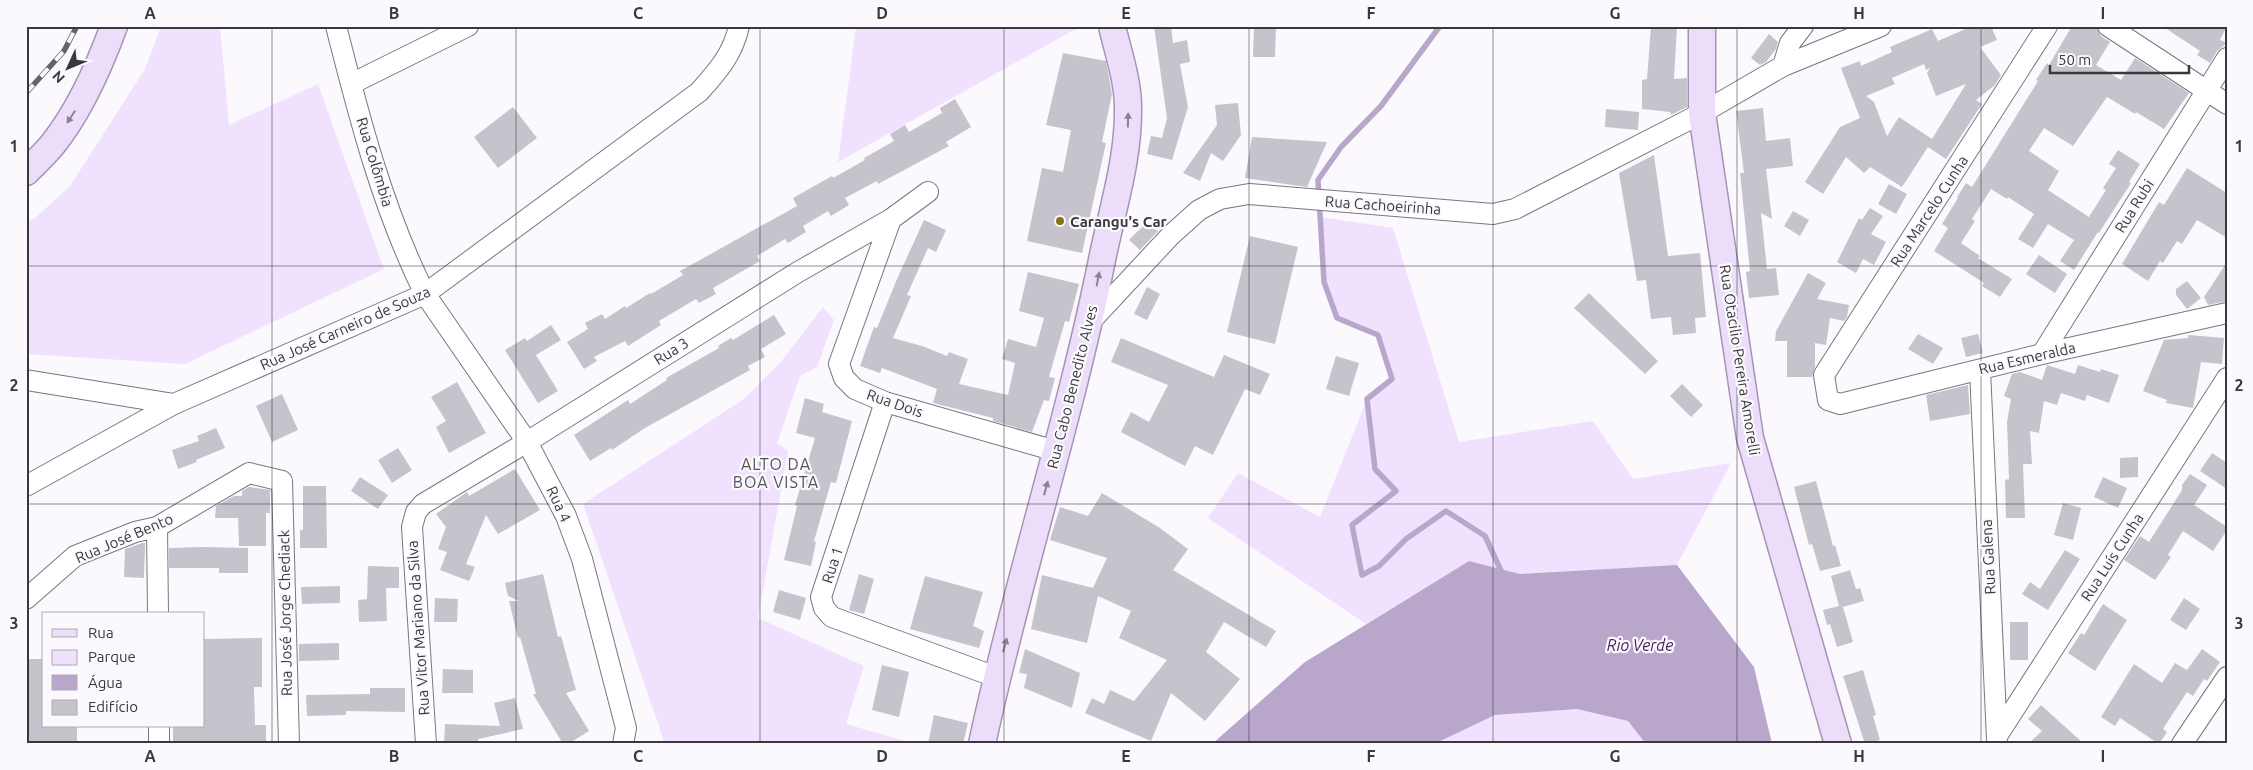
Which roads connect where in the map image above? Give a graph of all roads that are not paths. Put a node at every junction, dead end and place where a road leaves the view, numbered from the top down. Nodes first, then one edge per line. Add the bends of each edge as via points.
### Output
1 (114, 26) edge
2 (336, 26) edge
3 (468, 26) edge
4 (739, 26) edge
5 (1112, 26) edge
6 (1702, 26) edge
7 (1803, 26) edge
8 (1881, 26) edge
9 (2047, 26) edge
10 (2108, 26) edge
11 (2227, 58) edge
12 (1783, 66) junction
13 (351, 84) junction
14 (2206, 90) junction
15 (2227, 104) edge
16 (1702, 114) junction
17 (26, 172) edge
18 (928, 192) dead end
19 (891, 219) junction
20 (425, 294) junction
21 (2227, 313) edge
22 (1090, 322) junction
23 (2042, 354) junction
24 (1980, 370) junction
25 (2227, 378) edge
26 (26, 380) edge
27 (1828, 400) joint
28 (886, 402) junction
29 (174, 404) junction
30 (527, 442) junction
31 (1056, 451) junction
32 (282, 482) joint
33 (26, 486) edge
34 (416, 512) joint
35 (157, 527) junction
36 (26, 599) edge
37 (158, 612) edge
38 (996, 677) junction
39 (2227, 677) edge
40 (159, 728) edge
41 (1997, 740) edge
42 (159, 744) edge
43 (289, 744) edge
44 (426, 744) edge
45 (623, 744) edge
46 (982, 744) edge
47 (1838, 744) edge
48 (2182, 744) edge

1 -> 17 main road via 104,54 75,111 53,144
2 - 13 street, Rua Colômbia
3 - 13 street
4 - 20 street, Rua José Carneiro de Souza via 735,43 722,67 699,92
22 -> 5 main road, Rua Cabo Benedito Alves via 1128,138 1123,69
6 - 16 main road, Rua Otacilio Pereira Amorelli
7 - 12 street via 1790,43
8 - 12 street, Rua Cachoeirinha
9 - 27 street, Rua Marcelo Cunha via 1824,375
10 - 14 street
11 - 14 street, Rua Rubi
12 - 16 street, Rua Cachoeirinha
13 - 20 street, Rua Colômbia via 392,220
14 - 15 street
14 - 23 street, Rua Rubi
16 - 22 street, Rua Cachoeirinha via 1515,209 1493,214 1249,194 1220,199 1199,210 1171,235
16 - 47 main road, Rua Otacilio Pereira Amorelli via 1750,438
18 - 19 street, Rua 3
19 - 28 street, Rua Dois via 838,364 844,378 855,389
19 - 30 street, Rua 3 via 798,272
20 - 29 street, Rua José Carneiro de Souza
20 - 30 street, Rua 4
21 - 23 street, Rua Esmeralda
22 - 31 main road, Rua Cabo Benedito Alves
23 - 24 street, Rua Esmeralda
24 - 27 street, Rua Esmeralda via 1840,404
24 - 41 street, Rua Galena
25 - 41 street, Rua Luís Cunha
26 - 29 street
28 - 31 street, Rua Dois
28 - 38 street, Rua 1 via 821,597 824,608 832,617
29 - 33 street, Rua José Carneiro de Souza
30 - 34 street, Rua 3 via 430,498
30 - 45 street, Rua 4 via 566,516 582,559 626,728
38 -> 31 main road, Rua Cabo Benedito Alves
32 - 35 street, Rua José Bento via 249,472
32 - 43 street, Rua José Jorge Chediack
34 - 44 street, Rua Vitor Mariano da Silva via 412,527
35 - 36 street, Rua José Bento via 135,532 75,556
35 - 37 street
38 - 46 main road, Rua Cabo Benedito Alves
39 - 48 street
40 - 42 street

